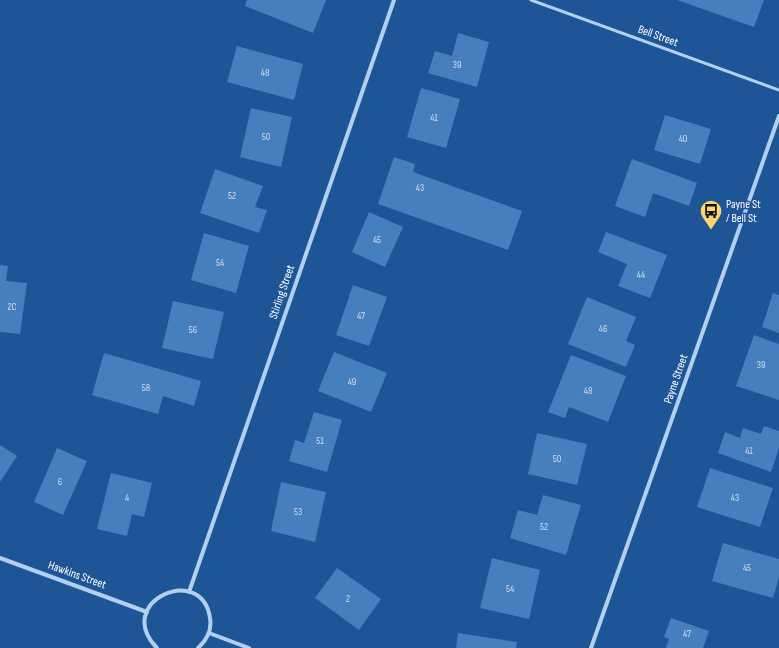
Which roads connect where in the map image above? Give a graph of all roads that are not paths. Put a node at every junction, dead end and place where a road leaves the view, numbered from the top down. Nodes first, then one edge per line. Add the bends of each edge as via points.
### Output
1 (394, 0) edge
2 (531, 0) edge
3 (779, 90) edge
4 (779, 116) edge
5 (0, 558) edge
6 (189, 592) junction
7 (147, 612) junction
8 (209, 633) junction
9 (157, 648) edge
10 (198, 648) edge
11 (248, 648) edge
12 (591, 648) edge

1 - 6 street, Stirling Street
2 - 3 lane, Bell Street
4 - 12 street, Payne Street
5 - 7 street, Hawkins Street
6 - 7 street via 168,591 152,603
6 - 8 street via 198,596 205,604 211,623
7 - 9 street via 146,632
8 - 10 street
8 - 11 street

